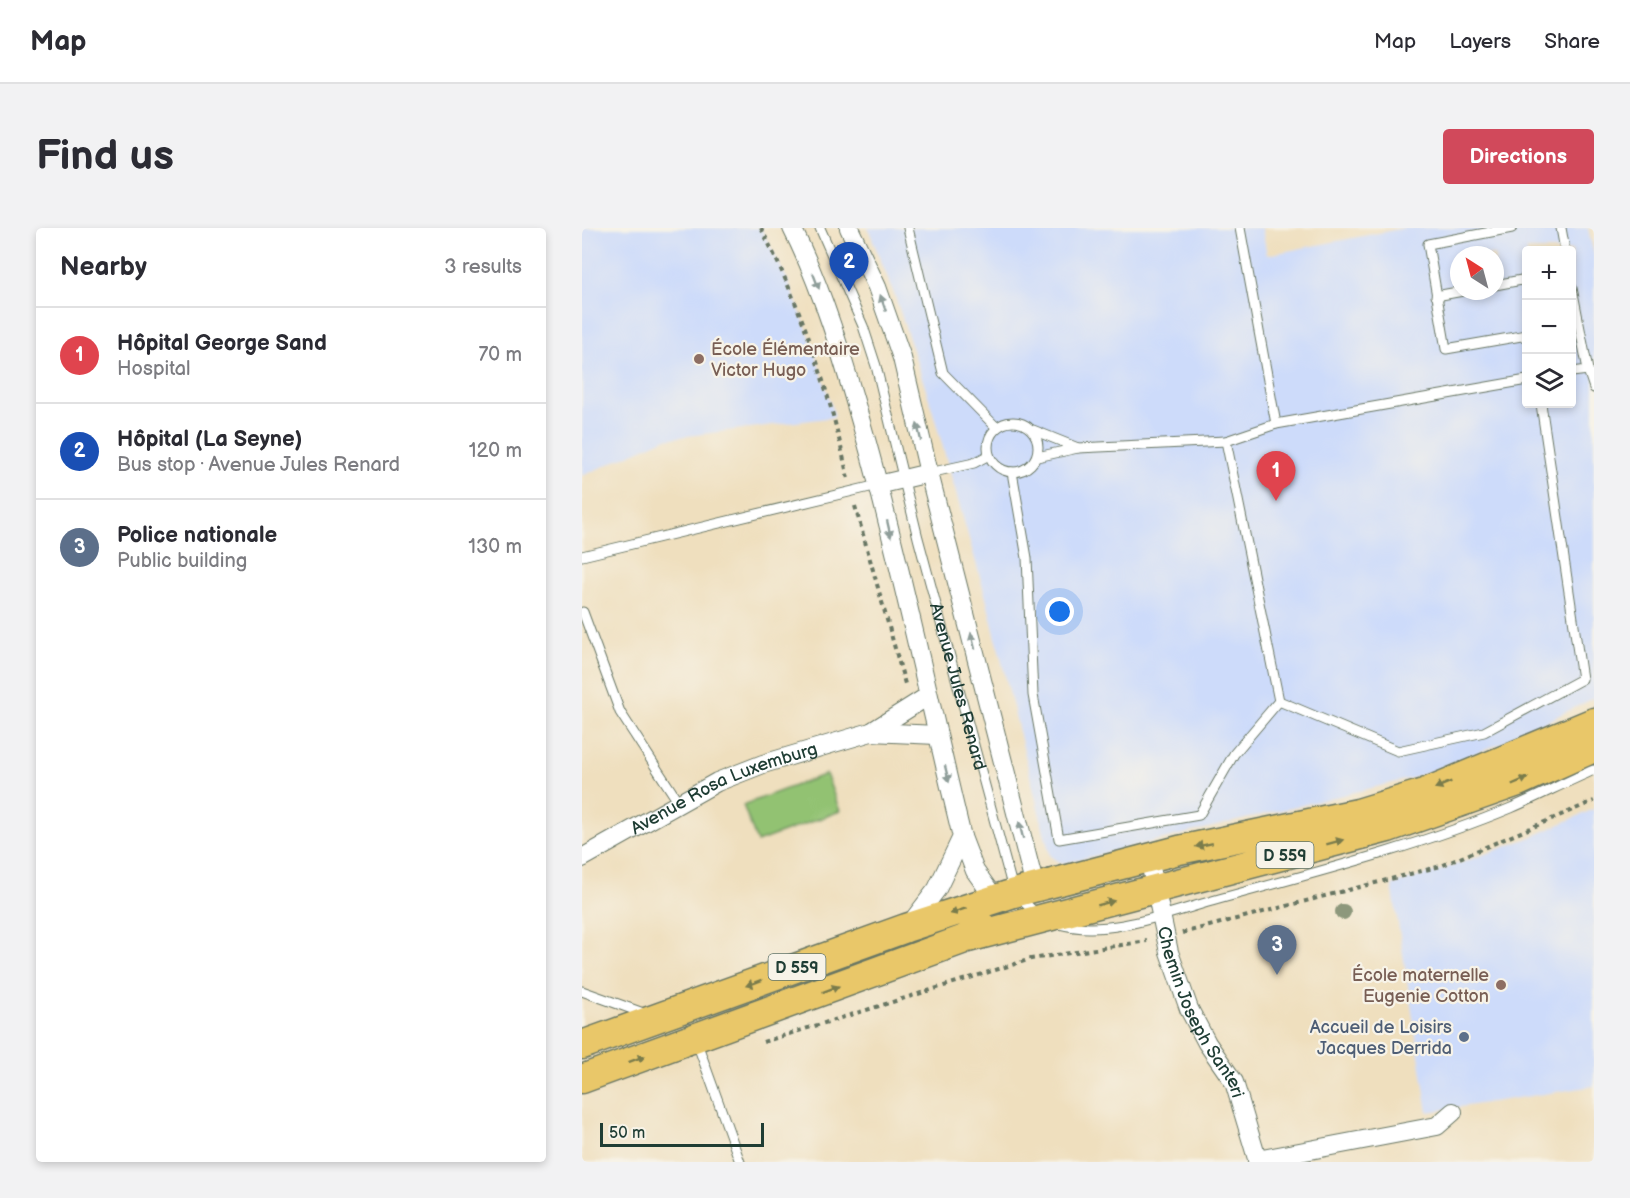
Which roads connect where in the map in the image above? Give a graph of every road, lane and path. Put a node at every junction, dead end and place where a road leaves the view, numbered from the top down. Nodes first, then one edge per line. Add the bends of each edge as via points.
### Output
1 (761, 228) edge
2 (792, 228) edge
3 (820, 228) edge
4 (849, 228) edge
5 (908, 228) edge
6 (1240, 228) edge
7 (1512, 228) edge
8 (1561, 228) edge
9 (1564, 246) edge
10 (1522, 280) edge
11 (1504, 283) edge
12 (1450, 294) edge
13 (1436, 296) junction
14 (1576, 329) edge
15 (1522, 336) edge
16 (1588, 370) junction
17 (1576, 372) edge
18 (1522, 381) edge
19 (1594, 388) edge
20 (1542, 408) edge
21 (1276, 424) junction
22 (996, 428) junction
23 (1033, 430) junction
24 (1226, 441) junction
25 (1078, 448) junction
26 (990, 455) junction
27 (1037, 457) junction
28 (1012, 472) junction
29 (929, 473) junction
30 (903, 479) junction
31 (878, 485) junction
32 (851, 493) junction
33 (582, 556) edge
34 (584, 612) edge
35 (909, 692) dead end
36 (928, 696) junction
37 (1279, 701) junction
38 (1594, 722) edge
39 (871, 732) junction
40 (937, 735) junction
41 (1594, 748) edge
42 (1594, 770) edge
43 (1594, 801) edge
44 (679, 803) junction
45 (962, 837) junction
46 (582, 858) edge
47 (1149, 858) junction
48 (1019, 902) junction
49 (1159, 902) junction
50 (906, 928) junction
51 (1179, 934) dead end
52 (1152, 940) dead end
53 (582, 990) edge
54 (656, 1018) junction
55 (695, 1038) junction
56 (759, 1043) dead end
57 (582, 1045) edge
58 (582, 1079) edge
59 (1453, 1112) dead end
60 (1258, 1161) edge
61 (740, 1162) edge

1 - 32 path via 788,281 811,340 836,420
2 -> 31 street, Avenue Jules Renard via 822,295
3 - 30 lane, Avenue Jules Renard via 863,326
29 -> 4 street, Avenue Jules Renard via 902,358 877,287
5 - 22 lane via 943,373
6 - 21 lane
7 - 13 lane via 1428,244
8 - 9 lane
10 - 11 lane
12 - 13 lane
13 - 15 lane via 1446,349
14 - 16 lane
16 - 17 lane
16 - 19 lane
18 - 21 lane
20 - 37 lane via 1582,679 1484,732 1398,751
21 - 24 lane
22 - 23 lane via 1011,421
22 - 26 lane via 989,440
23 - 25 lane
23 - 27 lane via 1039,443
24 - 25 lane
24 - 37 lane
25 - 27 lane
26 - 28 lane via 998,467
26 - 29 lane via 974,463
27 - 28 lane via 1027,468
28 - 37 lane via 1027,558 1033,695 1059,839 1199,815 1234,754
29 - 30 street
48 -> 29 street, Avenue Jules Renard
30 - 31 street
30 - 48 lane, Avenue Jules Renard
31 - 32 lane
31 -> 36 street, Avenue Jules Renard
32 - 33 lane
32 - 35 path via 901,677
34 - 44 lane via 620,712
36 - 39 street, Avenue Rosa Luxemburg
36 - 40 street, Avenue Jules Renard
38 -> 47 main road, D 559 via 1424,793 1358,813
39 - 40 street, Avenue Rosa Luxemburg
39 - 44 street, Avenue Rosa Luxemburg via 763,764 717,782
40 -> 45 street, Avenue Jules Renard
49 -> 41 main road, D 559 via 1432,815
42 - 49 lane via 1510,808 1416,842
43 - 51 path via 1441,866
44 - 46 street, Avenue Rosa Luxemburg
45 - 48 street, Avenue Jules Renard via 975,871
45 - 50 street via 937,889
47 - 48 main road, D 559
47 - 49 street, Chemin Joseph Santeri
48 - 49 main road, D 559
48 -> 50 main road, D 559
55 -> 48 main road via 968,938
49 - 60 street, Chemin Joseph Santeri via 1189,1009 1234,1082
50 -> 54 main road, D 559
52 - 56 path via 1031,958
53 - 54 lane
54 - 57 main road, D 559
58 -> 55 main road
55 - 61 lane
59 - 60 street via 1437,1126

